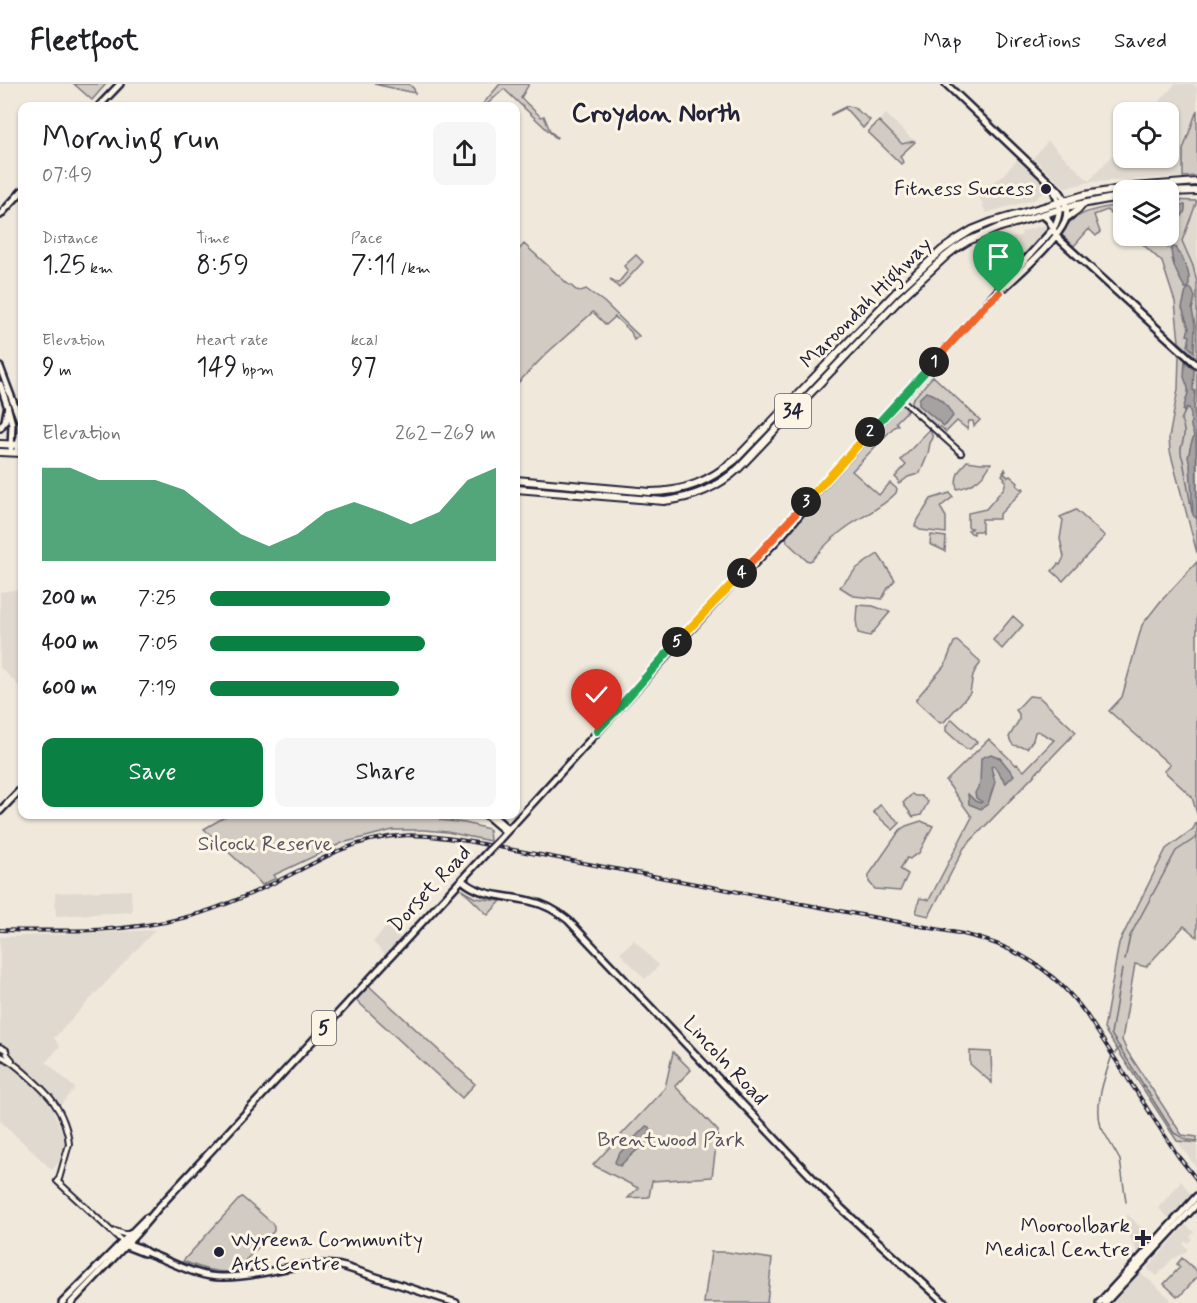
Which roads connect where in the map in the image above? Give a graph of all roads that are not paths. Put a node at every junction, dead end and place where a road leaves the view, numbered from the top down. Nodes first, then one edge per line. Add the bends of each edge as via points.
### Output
1 (120, 84) edge
2 (946, 84) edge
3 (103, 102) edge
4 (1197, 182) edge
5 (1197, 191) edge
6 (1179, 192) edge
7 (18, 195) edge
8 (1113, 198) edge
9 (1062, 201) junction
10 (1083, 204) junction
11 (1063, 209) junction
12 (0, 215) edge
13 (1043, 216) junction
14 (1065, 220) junction
15 (1054, 232) junction
16 (1196, 364) edge
17 (0, 367) edge
18 (2, 382) edge
19 (901, 399) junction
20 (7, 405) junction
21 (18, 417) edge
22 (18, 423) edge
23 (12, 424) junction
24 (0, 428) edge
25 (0, 444) edge
26 (17, 445) edge
27 (0, 452) edge
28 (16, 453) edge
29 (961, 453) dead end
30 (520, 480) edge
31 (520, 489) edge
32 (18, 792) edge
33 (0, 811) edge
34 (520, 816) edge
35 (491, 819) edge
36 (497, 819) edge
37 (517, 819) edge
38 (496, 825) junction
39 (507, 830) junction
40 (498, 840) junction
41 (462, 880) junction
42 (1, 1049) edge
43 (4, 1056) edge
44 (1197, 1196) edge
45 (1197, 1204) edge
46 (159, 1207) junction
47 (1180, 1218) junction
48 (109, 1228) junction
49 (137, 1233) junction
50 (130, 1234) junction
51 (126, 1243) junction
52 (140, 1250) junction
53 (117, 1255) junction
54 (1138, 1264) junction
55 (62, 1303) edge
56 (71, 1303) edge
57 (456, 1303) edge
58 (945, 1303) edge
59 (1098, 1303) edge
60 (1105, 1303) edge

1 - 3 main road
2 - 9 main road, Dorset Road via 1051,184
4 - 9 highway, Maroondah Highway / 34 via 1105,190
5 - 6 highway
7 - 12 main road
8 - 10 highway, Maroondah Highway / 34
9 - 11 main road, Dorset Road / 5
9 - 30 highway, Maroondah Highway / 34 via 972,230 942,250 897,291 735,460 711,477 687,488 662,492
10 - 11 highway, Maroondah Highway / 34
10 - 14 main road
11 - 13 highway, Maroondah Highway / 34
11 - 14 main road, Dorset Road / 5
11 - 15 main road, Dorset Road / 5
13 - 15 main road via 1050,220
13 - 31 highway, Maroondah Highway / 34 via 982,234 946,256 739,468 716,486 679,500 664,501
14 - 15 main road, Dorset Road / 5
15 - 16 main road
15 - 19 main road, Dorset Road / 5
17 - 18 main road
18 - 20 main road
18 - 21 main road
19 - 29 street
19 - 34 main road, Dorset Road / 5
20 - 23 main road
20 - 24 main road
22 - 23 main road
23 - 26 main road
25 - 26 highway
26 - 28 main road
27 - 28 highway
32 - 33 main road
35 - 38 main road
36 - 39 main road
37 - 39 main road, Dorset Road / 5
38 - 39 main road
38 - 40 main road
39 - 40 main road, Dorset Road / 5
40 - 41 main road, Dorset Road / 5, bridge
41 - 46 main road, Dorset Road / 5
41 - 58 main road, Lincoln Road via 480,892 537,903 568,920 841,1208
42 - 43 street via 6,1049
43 - 48 street via 53,1101 66,1128 69,1148 57,1181
44 - 47 main road
45 - 47 main road
46 - 49 main road, Dorset Road / 5
46 - 50 main road, Dorset Road / 5
47 - 54 main road
48 - 50 street
48 - 51 street
49 - 51 main road, Dorset Road / 5
49 - 52 main road
50 - 51 main road, Dorset Road / 5
51 - 52 main road
51 - 53 main road, Dorset Road / 5
51 - 55 main road, Dorset Road / 5
52 - 53 main road
52 - 57 main road via 203,1275 224,1278 316,1264 337,1265
53 - 56 main road, Dorset Road / 5
54 - 59 main road
54 - 60 main road

